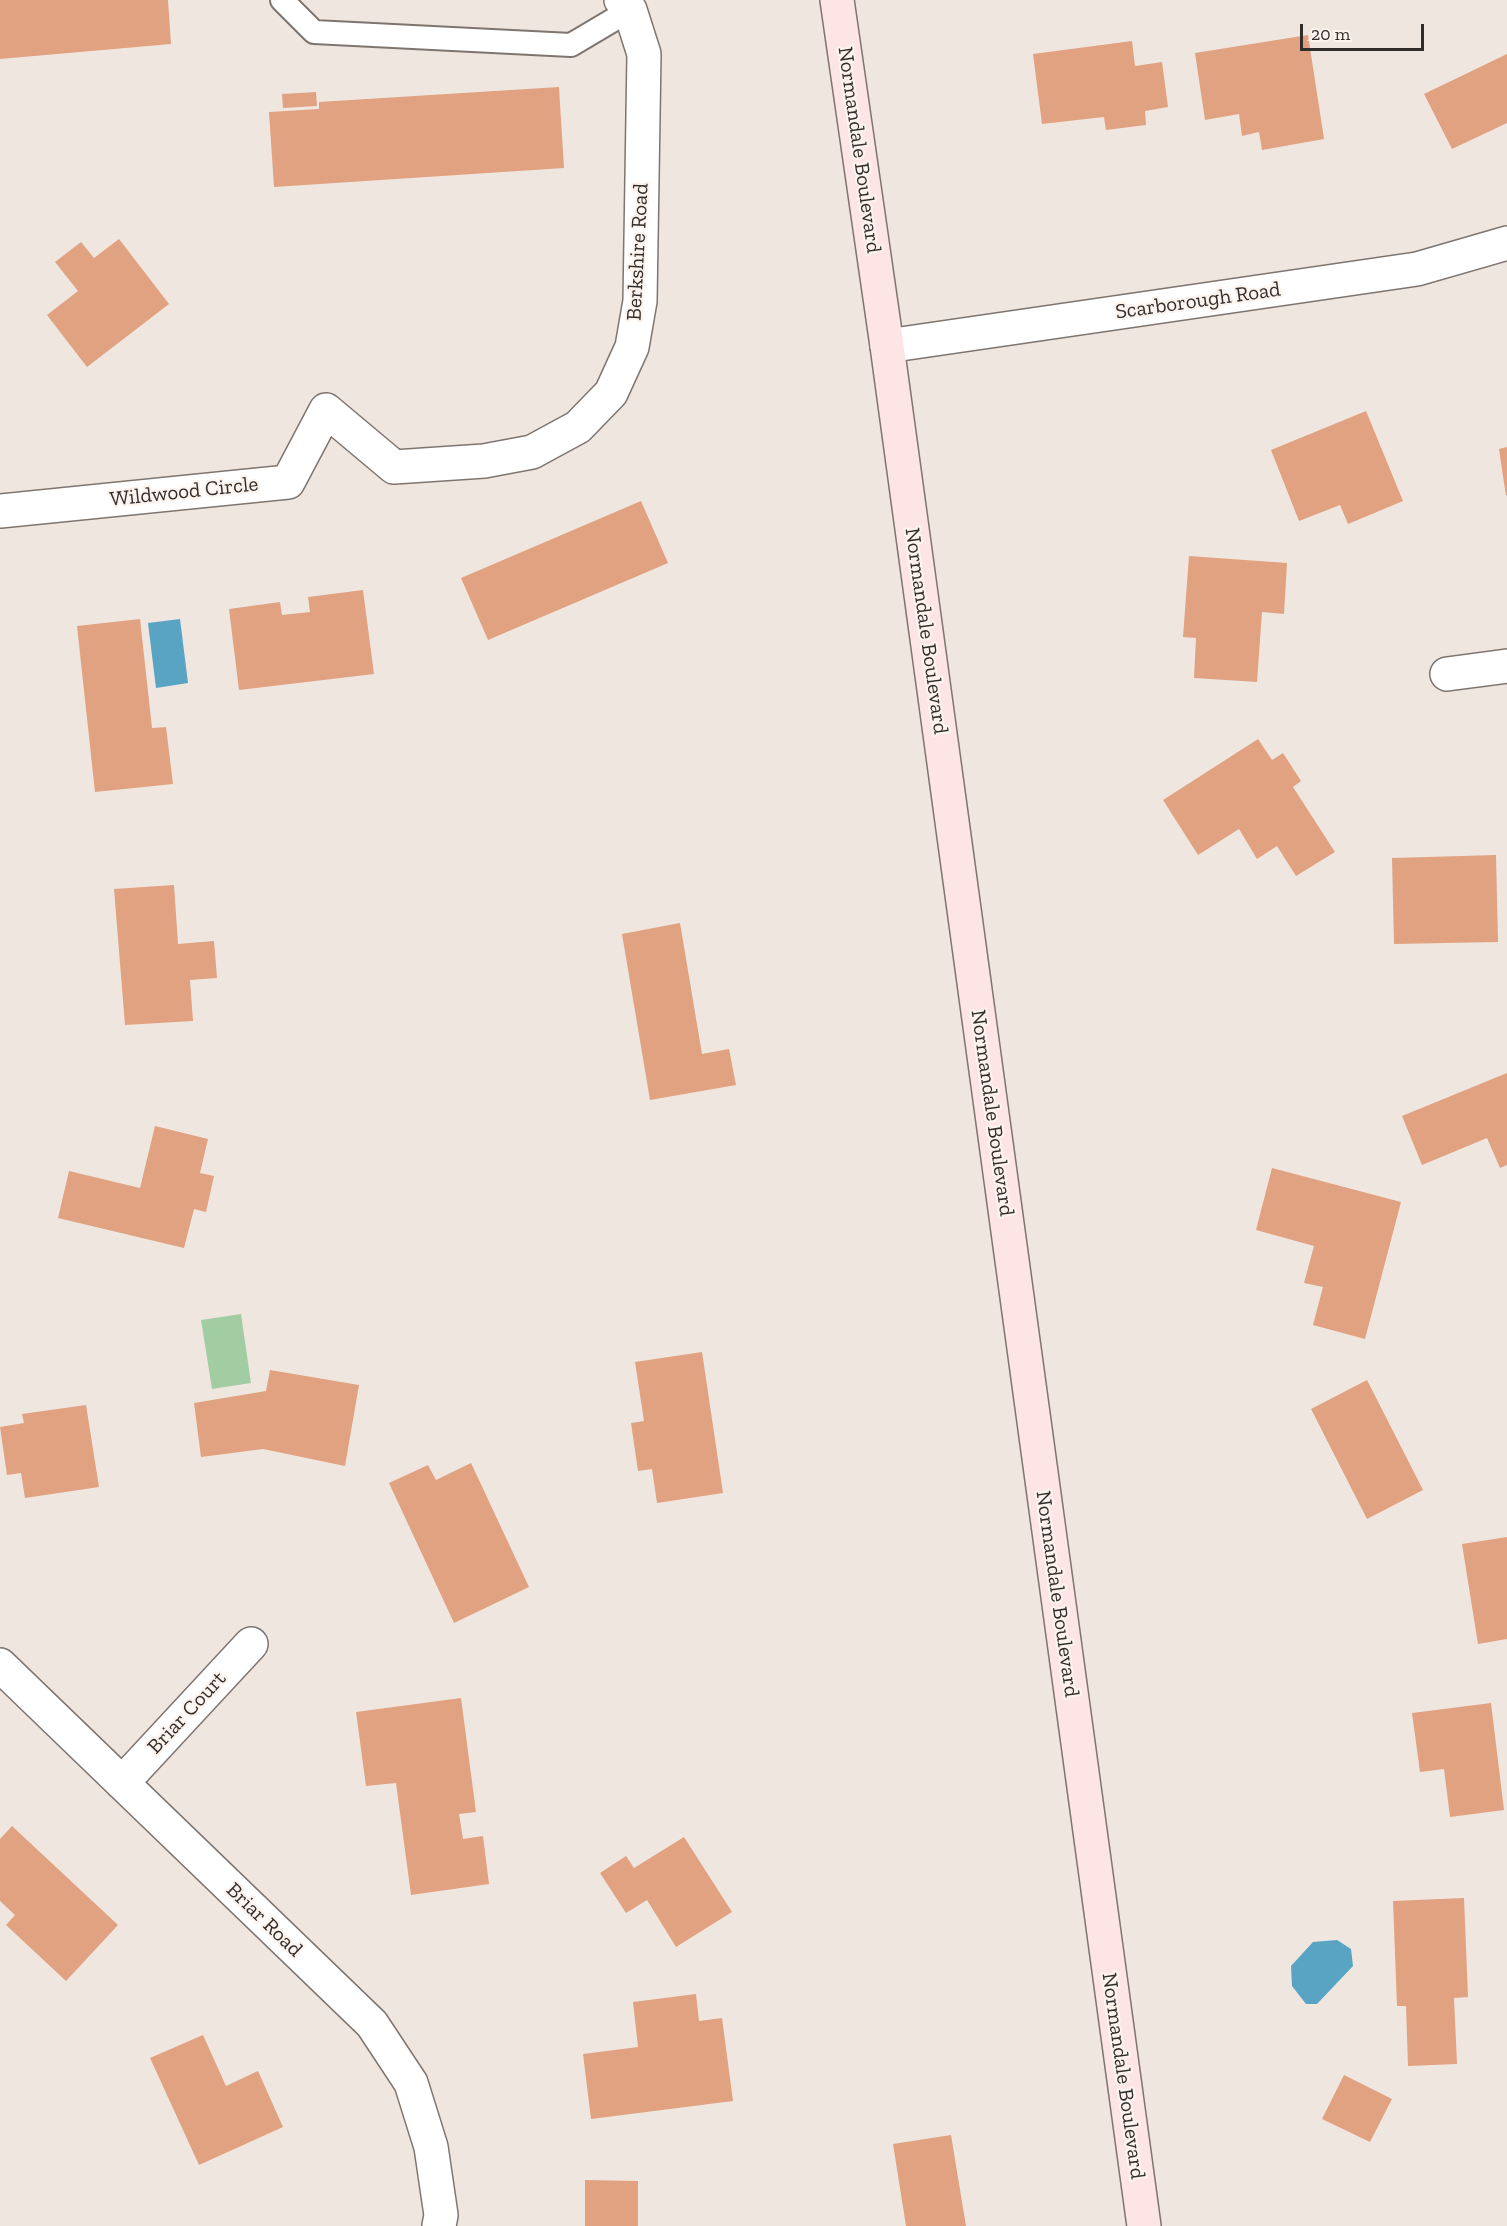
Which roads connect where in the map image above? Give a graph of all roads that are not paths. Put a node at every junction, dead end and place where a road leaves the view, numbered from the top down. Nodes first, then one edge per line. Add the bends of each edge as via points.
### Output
1 (282, 0) edge
2 (837, 0) edge
3 (626, 5) edge
4 (1507, 243) edge
5 (887, 346) junction
6 (326, 410) joint
7 (0, 511) edge
8 (1507, 666) edge
9 (1447, 674) dead end
10 (252, 1644) dead end
11 (0, 1665) edge
12 (122, 1783) junction
13 (439, 2226) edge
14 (1144, 2226) edge

1 - 3 lane via 314,32 571,45
2 - 5 main road, Normandale Boulevard
3 - 6 street, Berkshire Road via 644,54 640,301 632,347 611,393 578,427 532,452 484,462 394,467
4 - 5 street, Scarborough Road via 1417,269
5 - 14 main road, Normandale Boulevard
6 - 7 street, Wildwood Circle via 288,482
8 - 9 street
10 - 12 street, Briar Court
11 - 12 street, Briar Road
12 - 13 street, Briar Road via 372,2024 411,2083 431,2146 441,2215

